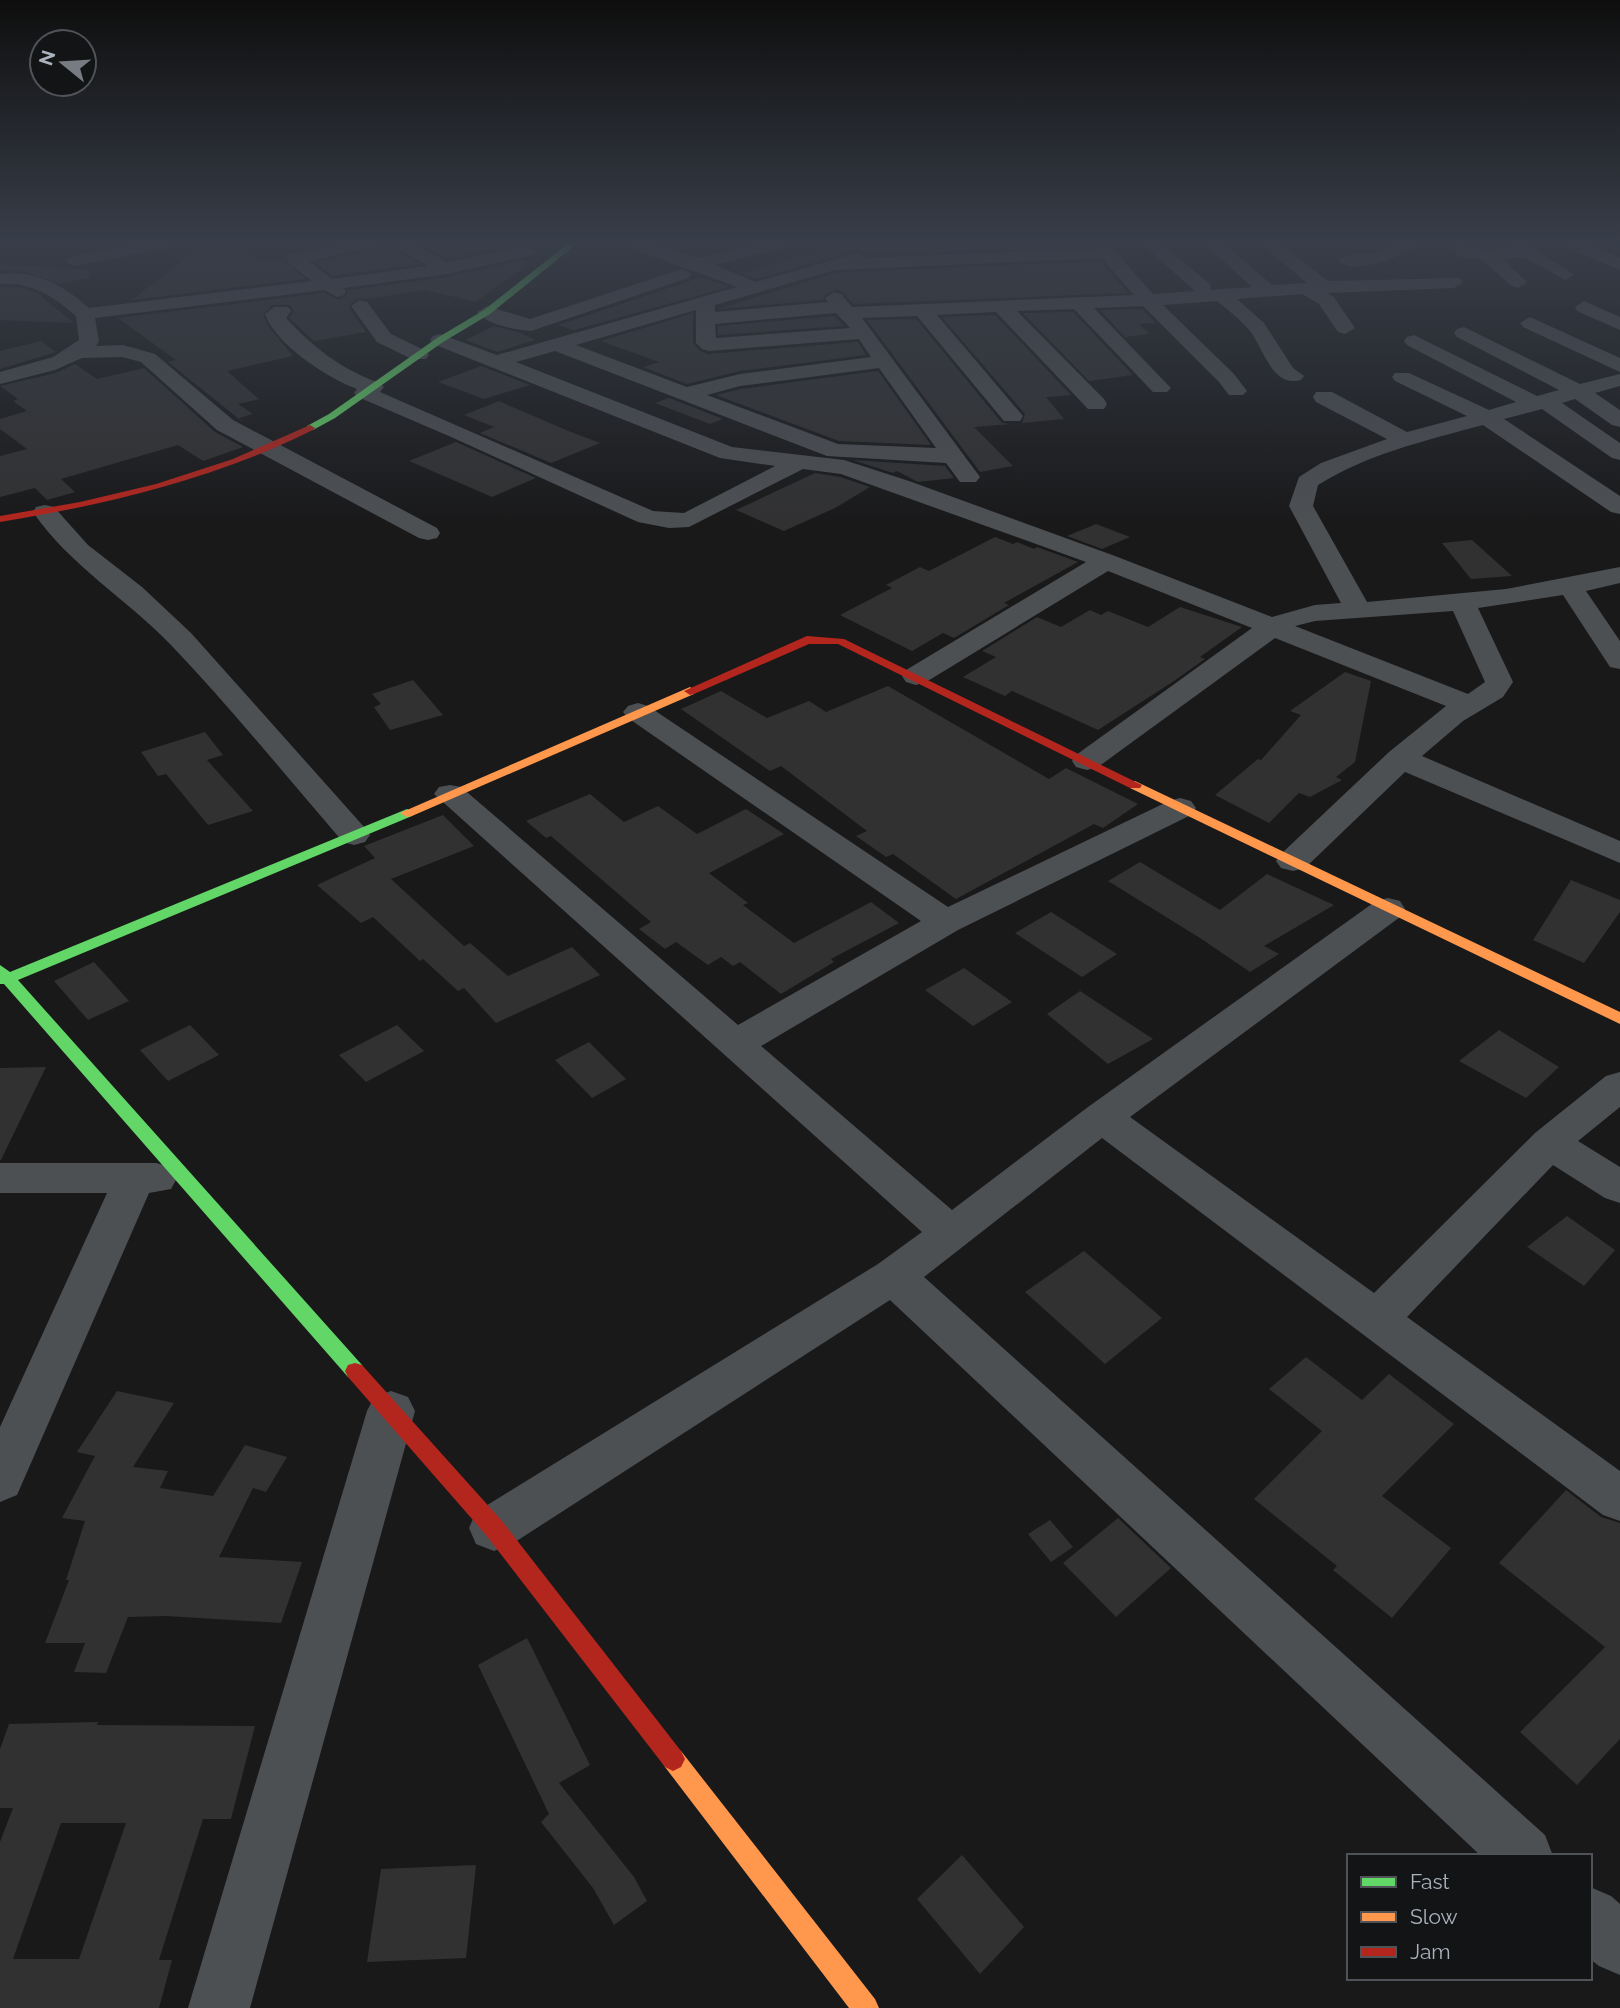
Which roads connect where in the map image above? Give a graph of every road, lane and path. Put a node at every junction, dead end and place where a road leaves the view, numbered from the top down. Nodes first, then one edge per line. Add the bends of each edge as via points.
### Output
1 (88, 337) edge
2 (294, 337) edge
3 (383, 337) edge
4 (447, 337) edge
5 (587, 337) edge
6 (706, 337) edge
7 (814, 337) edge
8 (867, 337) edge
9 (945, 337) edge
10 (1031, 337) edge
11 (1111, 337) edge
12 (1185, 337) edge
13 (1263, 337) edge
14 (1471, 337) edge
15 (1559, 337) edge
16 (440, 341) junction
17 (1414, 341) dead end
18 (555, 344) junction
19 (81, 352) junction
20 (419, 355) junction
21 (883, 361) junction
22 (495, 362) junction
23 (1620, 366) edge
24 (1294, 376) dead end
25 (1402, 377) dead end
26 (0, 378) edge
27 (1620, 380) edge
28 (1160, 388) dead end
29 (369, 390) junction
30 (1236, 391) dead end
31 (1579, 392) junction
32 (685, 394) junction
33 (1324, 397) dead end
34 (1540, 402) junction
35 (1096, 404) dead end
36 (1012, 416) dead end
37 (1485, 416) junction
38 (1620, 420) edge
39 (1405, 440) junction
40 (270, 448) junction
41 (1620, 453) edge
42 (953, 456) junction
43 (800, 461) junction
44 (968, 477) dead end
45 (1620, 507) edge
46 (45, 512) junction
47 (0, 519) edge
48 (428, 533) dead end
49 (1106, 561) junction
50 (1620, 575) edge
51 (1571, 588) junction
52 (1463, 604) junction
53 (1358, 610) junction
54 (1272, 627) junction
55 (1620, 661) edge
56 (916, 676) junction
57 (1467, 704) junction
58 (638, 712) junction
59 (1400, 758) junction
60 (1087, 761) junction
61 (450, 794) junction
62 (1180, 807) junction
63 (354, 835) junction
64 (1620, 853) edge
65 (1293, 861) junction
66 (1388, 909) junction
67 (946, 922) junction
68 (2, 976) edge
69 (1620, 1019) edge
70 (735, 1044) junction
71 (1620, 1086) edge
72 (1102, 1117) junction
73 (1549, 1143) junction
74 (0, 1178) edge
75 (135, 1178) junction
76 (184, 1178) junction
77 (1620, 1187) edge
78 (953, 1234) junction
79 (893, 1276) junction
80 (1377, 1319) junction
81 (391, 1411) junction
82 (12, 1426) edge
83 (0, 1479) edge
84 (1620, 1499) edge
85 (494, 1528) junction
86 (1522, 1854) edge
87 (1592, 1919) edge
88 (1620, 1945) edge
89 (219, 2008) edge
90 (866, 2008) edge

1 - 19 street
2 - 29 street via 318,361
3 - 20 street
4 - 16 street
5 - 18 street
6 - 7 street via 706,343 716,346
8 - 21 street
9 - 36 street
10 - 35 street
11 - 28 street
12 - 30 street
13 - 24 street via 1285,372
14 - 31 street
15 - 23 street
16 - 20 street
16 - 22 street
17 - 34 street
18 - 22 street
18 - 32 street
19 - 26 street
19 - 40 street via 123,351 148,358 225,425
20 - 29 street
21 - 32 street via 740,380
21 - 42 street
22 - 43 street via 728,453
25 - 37 street
27 - 31 street
29 - 40 street via 322,422
29 - 43 street via 648,517 669,521 689,520
31 - 34 street
31 - 38 street
32 - 42 street via 842,453
33 - 39 street
34 - 37 street
34 - 41 street
37 - 39 street
37 - 45 street
39 - 53 street via 1329,468 1307,482 1302,496 1301,506
40 - 46 street via 183,481
40 - 48 street
42 - 44 street
43 - 49 street via 844,467
46 - 47 street
46 - 63 street via 79,550 181,639
49 - 54 street
49 - 56 street
50 - 51 street
51 - 52 street
51 - 55 street
52 - 53 street
52 - 57 street via 1499,682 1493,694
53 - 54 street via 1315,613
54 - 57 street
54 - 60 street
56 - 58 street via 840,642 807,640
56 - 60 street
57 - 59 street
58 - 61 street
58 - 67 street
59 - 64 street
59 - 65 street
60 - 62 street
61 - 63 street
61 - 70 street
62 - 65 street
62 - 67 street
63 - 68 street
65 - 66 street
66 - 69 street
66 - 72 street
67 - 70 street
68 - 76 street
70 - 78 street
71 - 73 street
72 - 78 street
72 - 80 street
73 - 77 street
73 - 80 street
74 - 75 street
75 - 76 street
75 - 82 street
76 - 81 street
78 - 79 street
79 - 85 street
79 - 86 street
80 - 84 street
81 - 85 street
81 - 89 street
82 - 83 street
85 - 90 street
87 - 88 street

